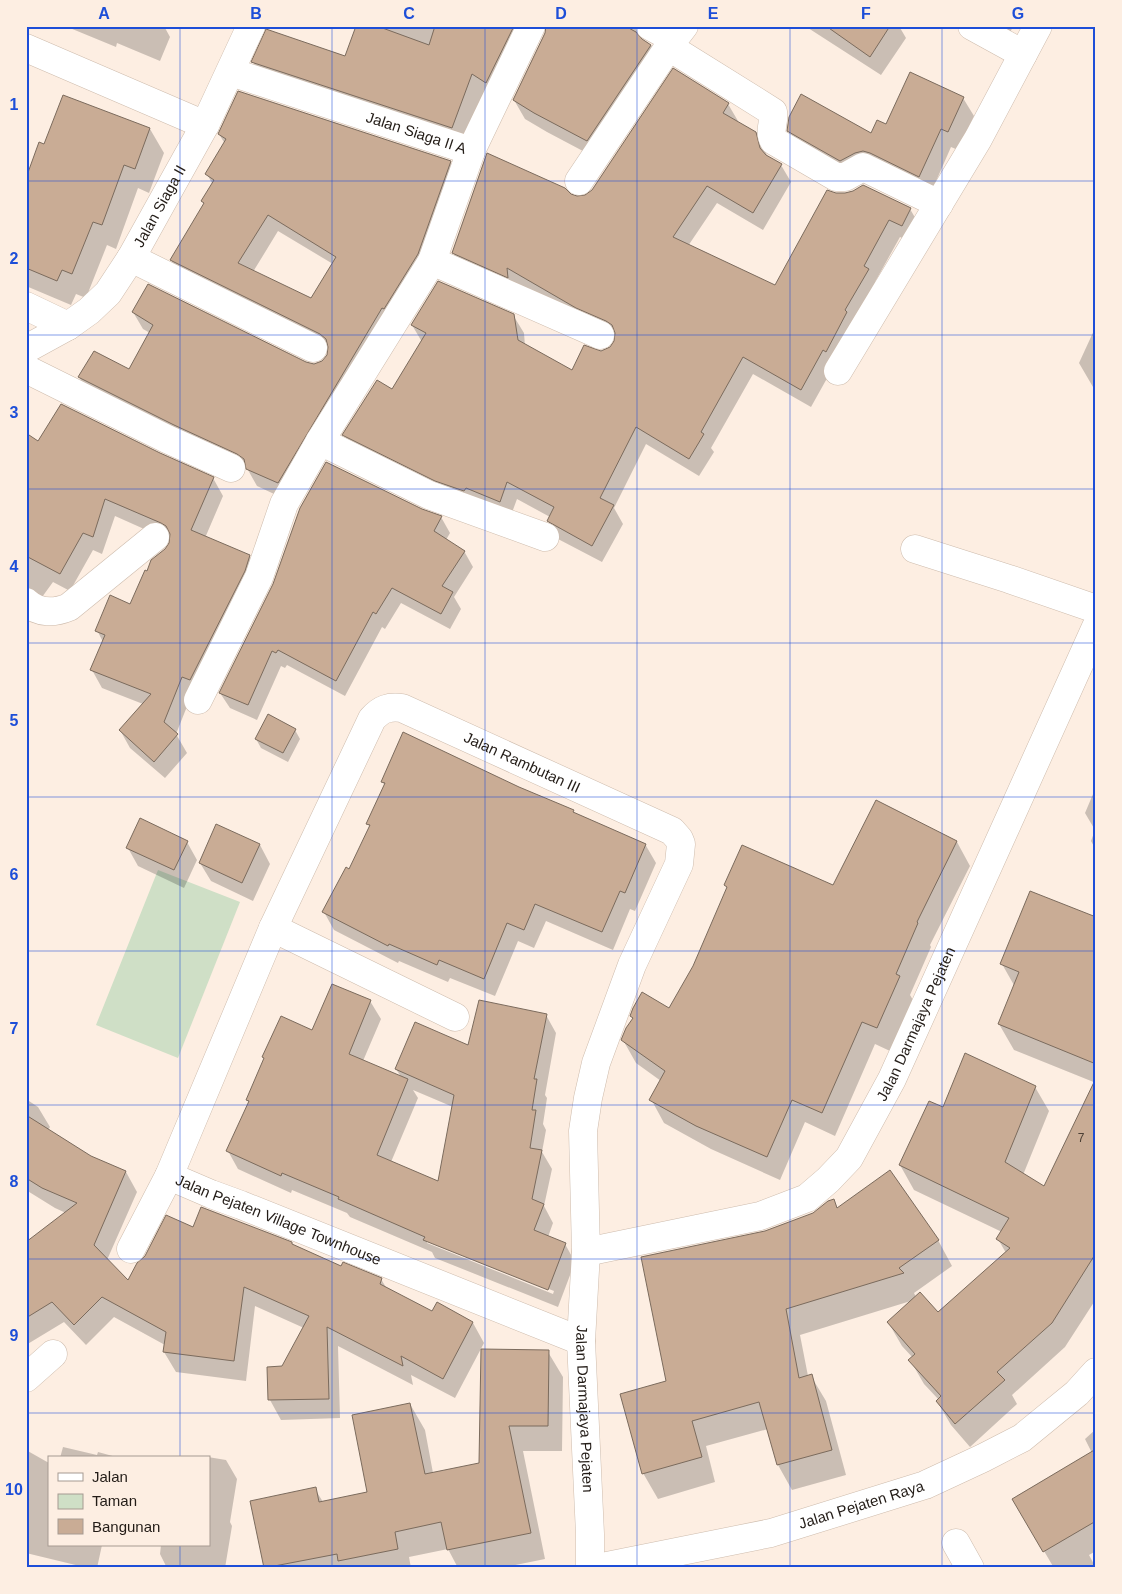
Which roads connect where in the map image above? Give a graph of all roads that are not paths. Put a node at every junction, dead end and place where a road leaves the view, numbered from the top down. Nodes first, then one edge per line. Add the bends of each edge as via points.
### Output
1 (251, 26) edge
2 (531, 26) edge
3 (650, 26) edge
4 (972, 26) edge
5 (1038, 26) edge
6 (676, 38) edge
7 (26, 48) edge
8 (1024, 54) junction
9 (231, 72) junction
10 (205, 125) junction
11 (471, 151) junction
12 (579, 181) dead end
13 (939, 204) junction
14 (131, 258) junction
15 (432, 261) junction
16 (26, 306) edge
17 (68, 326) junction
18 (600, 335) dead end
19 (313, 348) dead end
20 (26, 349) edge
21 (26, 369) edge
22 (838, 371) dead end
23 (320, 440) junction
24 (231, 468) dead end
25 (155, 537) dead end
26 (545, 537) dead end
27 (915, 549) dead end
28 (26, 602) edge
29 (1096, 610) edge
30 (1096, 628) edge
31 (198, 700) dead end
32 (372, 719) joint
33 (672, 831) joint
34 (273, 928) junction
35 (455, 1018) dead end
36 (168, 1176) junction
37 (131, 1249) dead end
38 (586, 1252) junction
39 (581, 1341) junction
40 (53, 1354) dead end
41 (1096, 1372) edge
42 (26, 1378) edge
43 (956, 1543) dead end
44 (590, 1568) edge
45 (597, 1568) edge
46 (970, 1568) edge

1 - 9 street, Jalan Siaga II
2 - 11 street, Jalan Siaga II A
3 - 6 street
4 - 8 street
5 - 8 street
6 - 12 street
6 - 13 street via 773,112 771,131 774,141 836,176 845,176 863,167
7 - 10 street
8 - 13 street
9 - 10 street, Jalan Siaga II
9 - 11 street, Jalan Siaga II A
10 - 14 street, Jalan Siaga II
11 - 15 street
13 - 22 street
14 - 17 street, Jalan Siaga II via 108,292
14 - 19 street
15 - 18 street
15 - 23 street
16 - 17 street
17 - 20 street, Jalan Siaga II
21 - 24 street
23 - 26 street via 429,495
23 - 31 street via 284,504 259,577
25 - 28 street via 60,611 36,609
27 - 29 street
30 - 38 street, Jalan Darmajaya Pejaten via 892,1079 849,1158 806,1198 760,1216
32 - 33 street, Jalan Rambutan III via 384,708 402,708
32 - 34 street, Jalan Pejaten Village Townhouse
33 - 38 street, Jalan Darmajaya Pejaten via 681,844 679,864 632,965 596,1063 588,1098 584,1131
34 - 35 street
34 - 36 street, Jalan Pejaten Village Townhouse
36 - 37 street
36 - 39 street, Jalan Pejaten Village Townhouse
38 - 39 street, Jalan Darmajaya Pejaten
39 - 44 street, Jalan Darmajaya Pejaten
40 - 42 street
41 - 45 street, Jalan Pejaten Raya via 1077,1393 1022,1438 925,1485 770,1533
43 - 46 street

